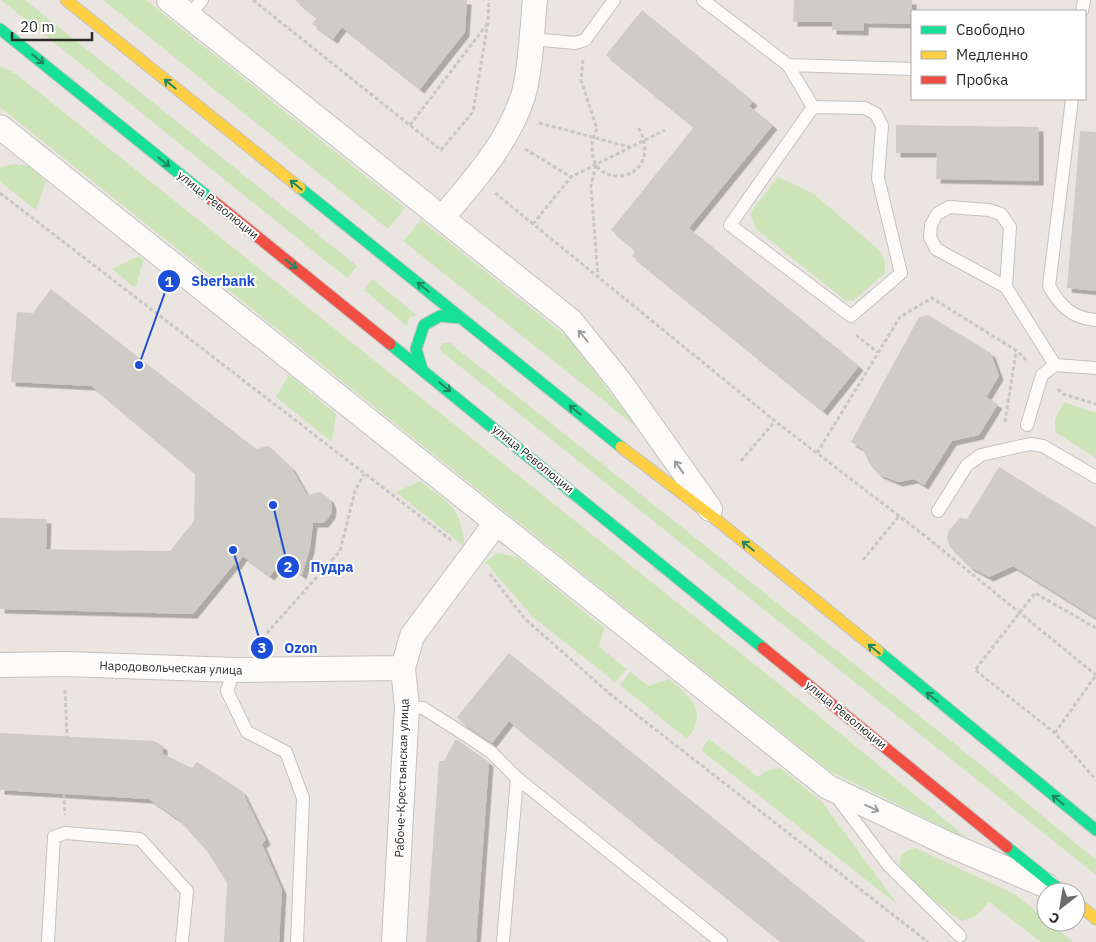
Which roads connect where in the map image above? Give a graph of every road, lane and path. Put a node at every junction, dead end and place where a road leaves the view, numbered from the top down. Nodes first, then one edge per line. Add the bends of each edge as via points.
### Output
1 (66, 0) edge
2 (169, 0) edge
3 (253, 0) edge
4 (490, 0) edge
5 (535, 0) edge
6 (614, 0) edge
7 (703, 0) edge
8 (195, 8) edge
9 (488, 22) junction
10 (0, 29) edge
11 (531, 39) junction
12 (585, 40) junction
13 (788, 65) junction
14 (911, 69) edge
15 (1072, 100) edge
16 (813, 107) junction
17 (410, 125) junction
18 (509, 126) junction
19 (637, 126) dead end
20 (665, 130) dead end
21 (3, 136) edge
22 (592, 137) junction
23 (645, 140) junction
24 (631, 147) junction
25 (596, 164) junction
26 (571, 178) junction
27 (487, 186) dead end
28 (0, 193) edge
29 (443, 217) junction
30 (533, 224) junction
31 (598, 277) junction
32 (1006, 287) junction
33 (461, 318) junction
34 (1096, 320) edge
35 (1016, 351) junction
36 (1055, 365) junction
37 (1096, 368) edge
38 (422, 369) junction
39 (1042, 375) junction
40 (1096, 404) edge
41 (775, 421) junction
42 (1028, 425) dead end
43 (1006, 450) junction
44 (816, 453) junction
45 (741, 461) dead end
46 (364, 474) junction
47 (1096, 477) edge
48 (938, 512) dead end
49 (899, 516) junction
50 (718, 521) junction
51 (496, 522) junction
52 (457, 545) dead end
53 (863, 560) dead end
54 (488, 572) dead end
55 (1020, 611) junction
56 (1096, 628) edge
57 (66, 664) junction
58 (0, 665) edge
59 (403, 668) junction
60 (234, 670) junction
61 (1096, 675) edge
62 (407, 707) junction
63 (1055, 733) junction
64 (67, 737) dead end
65 (518, 778) junction
66 (1096, 780) edge
67 (828, 786) junction
68 (1096, 830) edge
69 (1039, 882) edge
70 (1051, 882) edge
71 (1086, 910) edge
72 (1096, 919) edge
73 (960, 936) dead end
74 (48, 942) edge
75 (182, 942) edge
76 (297, 942) edge
77 (394, 942) edge
78 (503, 942) edge
79 (721, 942) edge
80 (928, 942) edge

33 -> 1 main road
2 - 8 street
3 - 17 path
4 - 9 path
5 - 11 street
6 - 12 lane
7 - 13 lane
8 - 29 street
9 - 17 path
9 - 17 path via 474,112 441,150
10 -> 38 main road, улица Революции
11 - 12 lane via 575,43
11 - 18 street via 523,95
12 - 22 path via 582,80 597,129
13 - 14 lane
13 - 16 lane
15 - 34 lane via 1050,286 1067,311 1082,319
16 - 16 lane via 730,225 851,316 900,273 878,178 882,126 876,114 865,108
18 - 22 path
18 - 26 path
18 - 29 street via 476,178
19 - 23 path
20 - 23 path
21 - 51 street
22 - 24 path
22 - 25 path via 590,149
23 - 24 path
23 - 25 path via 645,156 631,173 609,174
24 - 25 path
25 - 26 path
25 - 31 path via 591,186
26 - 30 path
27 - 30 path
28 - 46 path
50 -> 29 street via 620,382 571,321
30 - 31 path
31 - 41 path
32 - 32 lane via 1010,227 1001,214 949,207 937,214 931,225 930,237 936,249
32 - 36 lane
33 - 38 main road via 448,315 425,322 416,350
50 -> 33 main road
35 - 39 path
35 - 43 path via 1005,423
35 - 44 path via 932,298 900,317
36 - 37 lane
36 - 39 lane
38 -> 70 main road, улица Революции
39 - 40 path via 1063,394
39 - 42 lane
41 - 44 path
41 - 45 path
43 - 47 lane via 1030,444 1043,446
43 - 48 lane via 981,455 967,465
44 - 49 path
46 - 52 path
46 - 60 path via 356,491 340,551
49 - 53 path
49 - 55 path
68 -> 50 main road
51 - 59 street, Рабоче-Крестьянская улица via 412,636
51 - 67 street
54 - 80 path via 525,619 610,694
55 - 56 path via 1036,593
55 - 61 path
55 - 63 path via 975,670
57 - 58 street, Народовольческая улица
57 - 60 street, Народовольческая улица
57 - 64 path
59 - 60 street, Народовольческая улица
59 - 62 street, Рабоче-Крестьянская улица
60 - 76 lane via 227,691 247,732 286,752 302,798
61 - 63 path
62 - 65 lane via 423,708 467,736 491,752
62 - 77 street, Рабоче-Крестьянская улица
63 - 66 path
65 - 78 lane
65 - 79 lane
67 -> 69 street
67 - 73 lane via 888,866
71 - 72 main road
74 - 75 lane via 54,837 65,833 140,839 187,891

